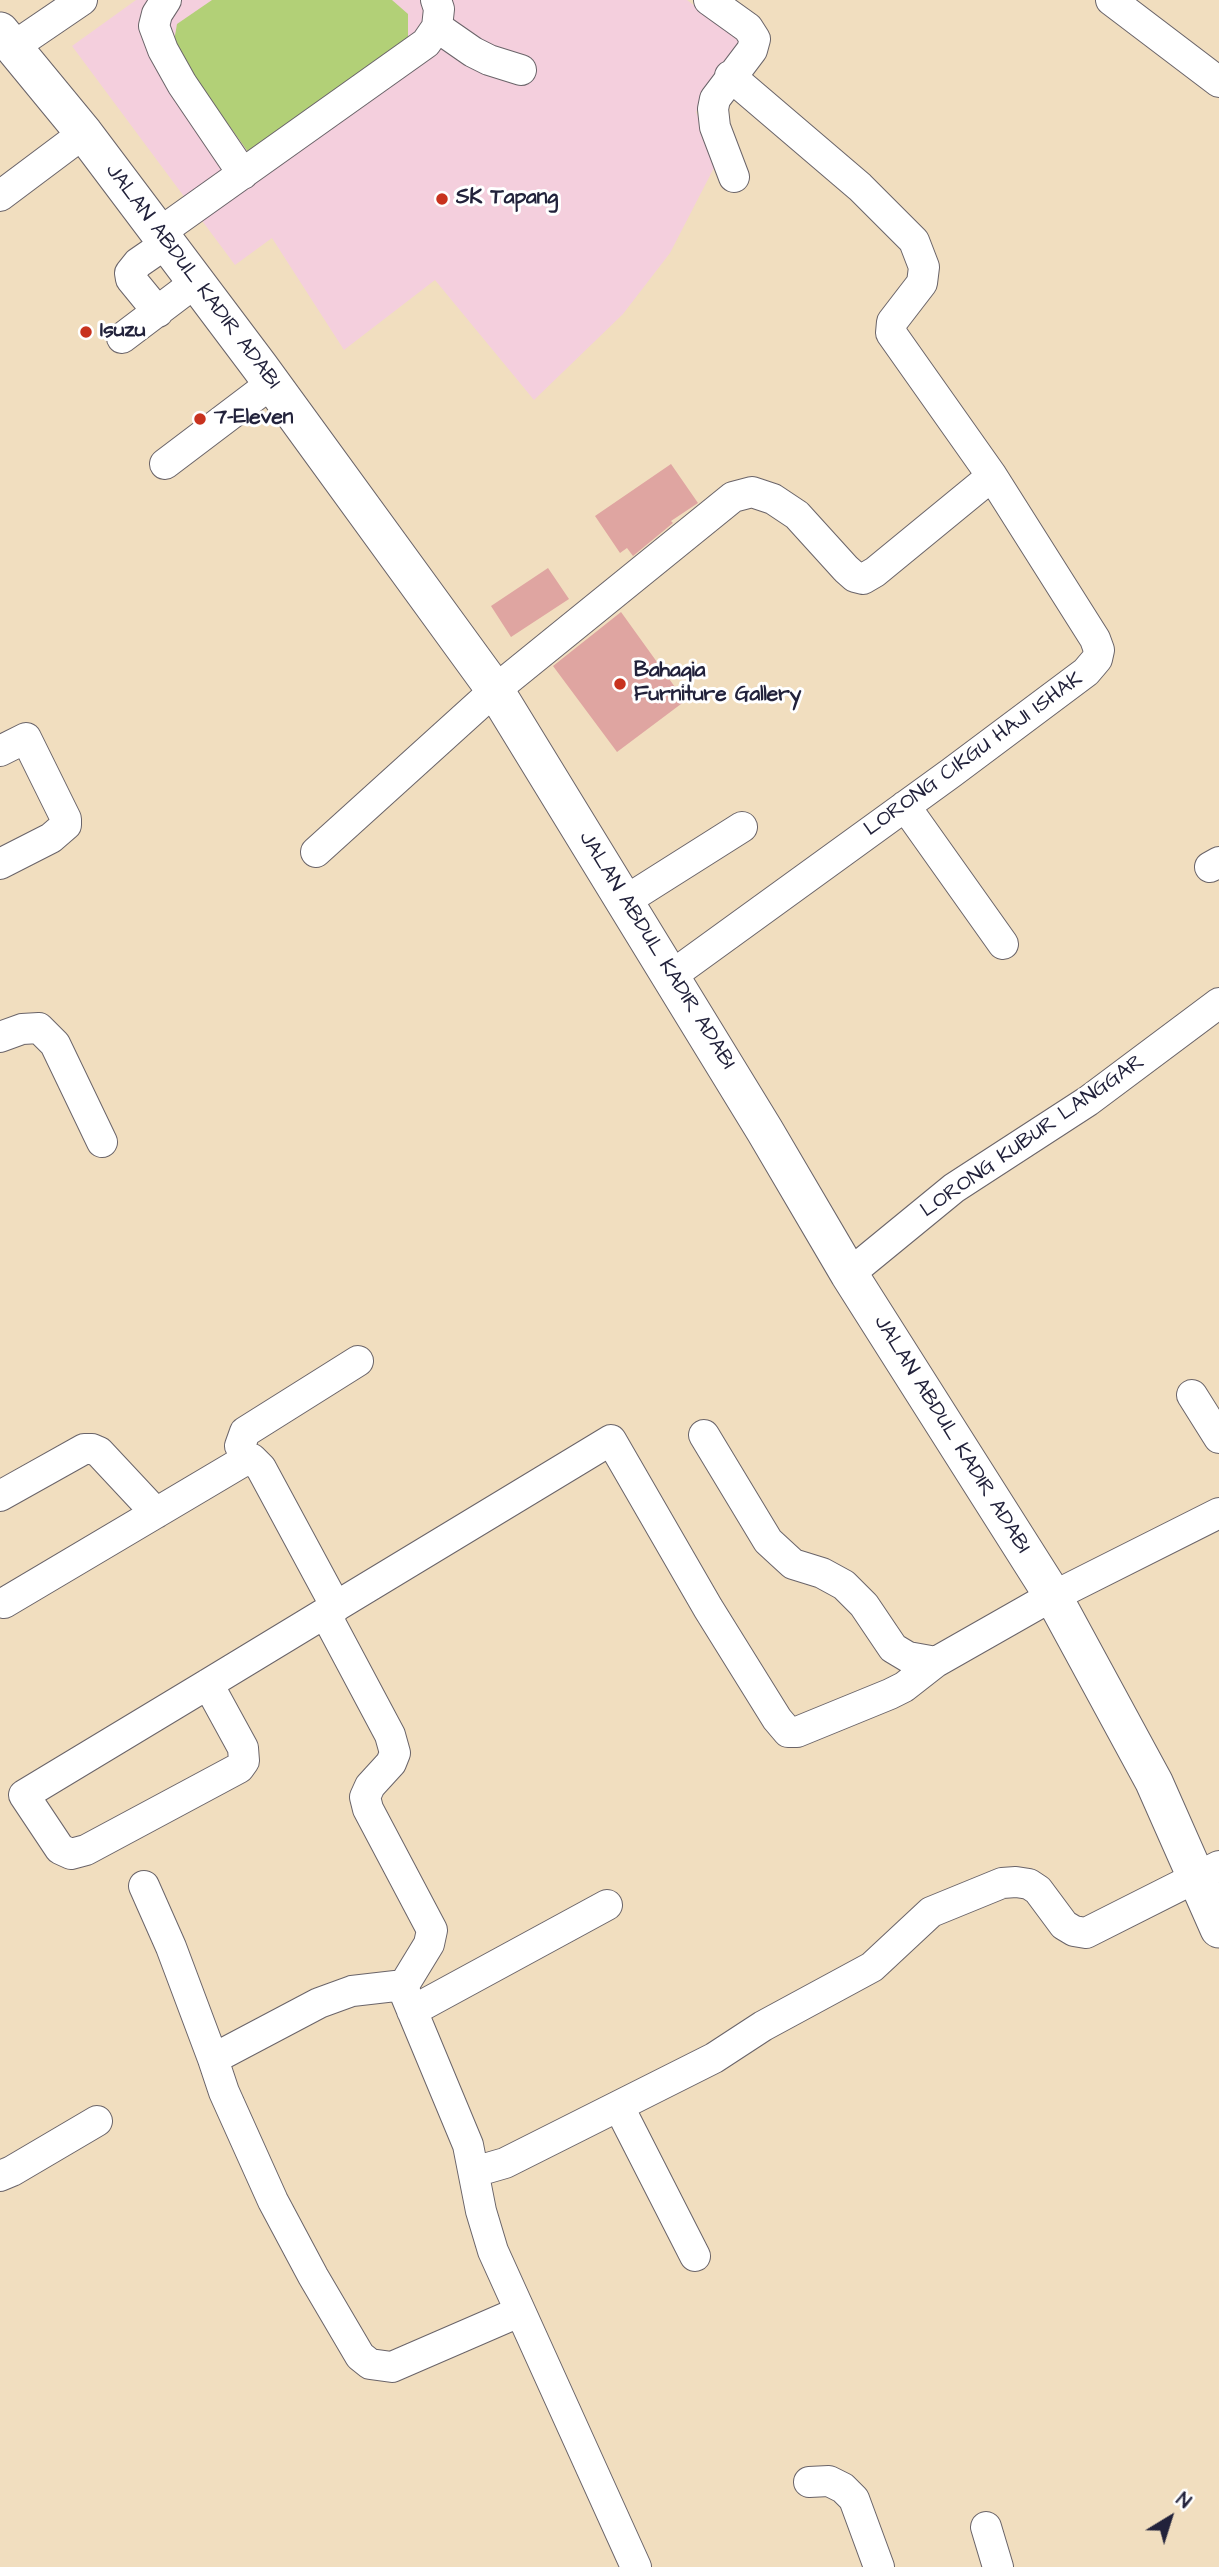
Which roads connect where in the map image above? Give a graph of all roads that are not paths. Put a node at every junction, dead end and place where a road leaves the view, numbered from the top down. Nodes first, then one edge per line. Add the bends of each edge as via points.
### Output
1 (82, 0) edge
2 (166, 0) edge
3 (709, 0) edge
4 (1111, 0) edge
5 (436, 13) edge
6 (7, 39) edge
7 (521, 70) dead end
8 (730, 76) junction
9 (1219, 82) edge
10 (84, 133) junction
11 (243, 174) junction
12 (734, 177) dead end
13 (0, 196) edge
14 (163, 238) junction
15 (196, 282) junction
16 (158, 312) junction
17 (122, 338) dead end
18 (272, 383) junction
19 (165, 464) dead end
20 (992, 476) junction
21 (495, 690) junction
22 (13, 744) edge
23 (905, 806) junction
24 (742, 827) dead end
25 (316, 852) dead end
26 (0, 864) edge
27 (625, 901) junction
28 (1003, 944) dead end
29 (671, 976) junction
30 (1216, 1012) edge
31 (0, 1037) edge
32 (102, 1142) dead end
33 (849, 1274) junction
34 (358, 1361) dead end
35 (1192, 1395) dead end
36 (704, 1435) dead end
37 (1219, 1438) edge
38 (247, 1459) junction
39 (0, 1496) edge
40 (156, 1513) junction
41 (1219, 1513) edge
42 (1054, 1596) junction
43 (4, 1603) dead end
44 (330, 1610) junction
45 (936, 1662) junction
46 (208, 1684) junction
47 (1208, 1872) edge
48 (144, 1886) dead end
49 (607, 1905) dead end
50 (1219, 1929) edge
51 (408, 1998) junction
52 (213, 2059) junction
53 (619, 2107) junction
54 (97, 2121) dead end
55 (474, 2172) junction
56 (0, 2176) edge
57 (695, 2256) dead end
58 (519, 2312) junction
59 (808, 2482) dead end
60 (986, 2527) dead end
61 (636, 2567) edge
62 (879, 2567) edge
63 (998, 2567) edge

1 - 6 street
2 - 11 street via 154,26 163,50
3 - 8 street via 748,28 755,39 752,50
4 - 9 street
5 - 7 street via 473,52
5 - 11 street via 426,43
6 - 10 main road, JALAN ABDUL KADIR ADABI
8 - 12 street via 713,109
8 - 20 street via 860,187 914,241 924,267 922,283 892,322 891,332
10 - 13 street
10 - 14 main road, JALAN ABDUL KADIR ADABI
11 - 14 street
14 - 15 main road, JALAN ABDUL KADIR ADABI
14 - 16 street via 130,272
15 - 16 street
15 - 18 main road, JALAN ABDUL KADIR ADABI
16 - 17 street
18 - 19 street
18 - 21 main road, JALAN ABDUL KADIR ADABI
20 - 21 street via 863,579 846,569 797,515 773,499 751,492 733,497
20 - 23 street, LORONG CIKGU HAJI ISHAK via 1095,639 1097,659 1086,672
21 - 25 street
21 - 27 main road, JALAN ABDUL KADIR ADABI
22 - 26 street via 66,825 51,838
23 - 28 street
23 - 29 street, LORONG CIKGU HAJI ISHAK
24 - 27 street
27 - 29 main road, JALAN ABDUL KADIR ADABI
29 - 33 main road, JALAN ABDUL KADIR ADABI
30 - 33 street, LORONG KUBUR LANGGAR via 954,1188
31 - 32 street via 39,1028 55,1044
33 - 42 main road, JALAN ABDUL KADIR ADABI
34 - 38 street via 245,1432 240,1446
35 - 37 street
36 - 45 street via 768,1541 780,1553 793,1564 844,1586 864,1605 893,1648 908,1657
38 - 40 street
38 - 44 street via 261,1468
39 - 40 street via 84,1449 92,1449
40 - 43 street
41 - 42 street
42 - 45 street
42 - 47 main road, JALAN ABDUL KADIR ADABI
44 - 45 street via 611,1440 708,1608 788,1732 807,1730 890,1694
44 - 46 street
44 - 51 street via 395,1753 370,1786 365,1797 368,1809 432,1930
46 - 46 street via 24,1796 60,1849 71,1854 86,1850 231,1774 244,1761 243,1748
47 - 50 main road, JALAN ABDUL KADIR ADABI
47 - 53 street via 1086,1933 1064,1925 1030,1884 1002,1883 931,1912 872,1966
48 - 52 street
49 - 51 street
51 - 52 street via 352,1991 319,2003
51 - 55 street via 468,2145
52 - 58 street via 273,2201 360,2356 370,2364 393,2367
53 - 55 street via 505,2163
53 - 57 street
54 - 56 street
55 - 58 street via 493,2251
58 - 61 street
59 - 62 street via 829,2481 854,2499
60 - 63 street

